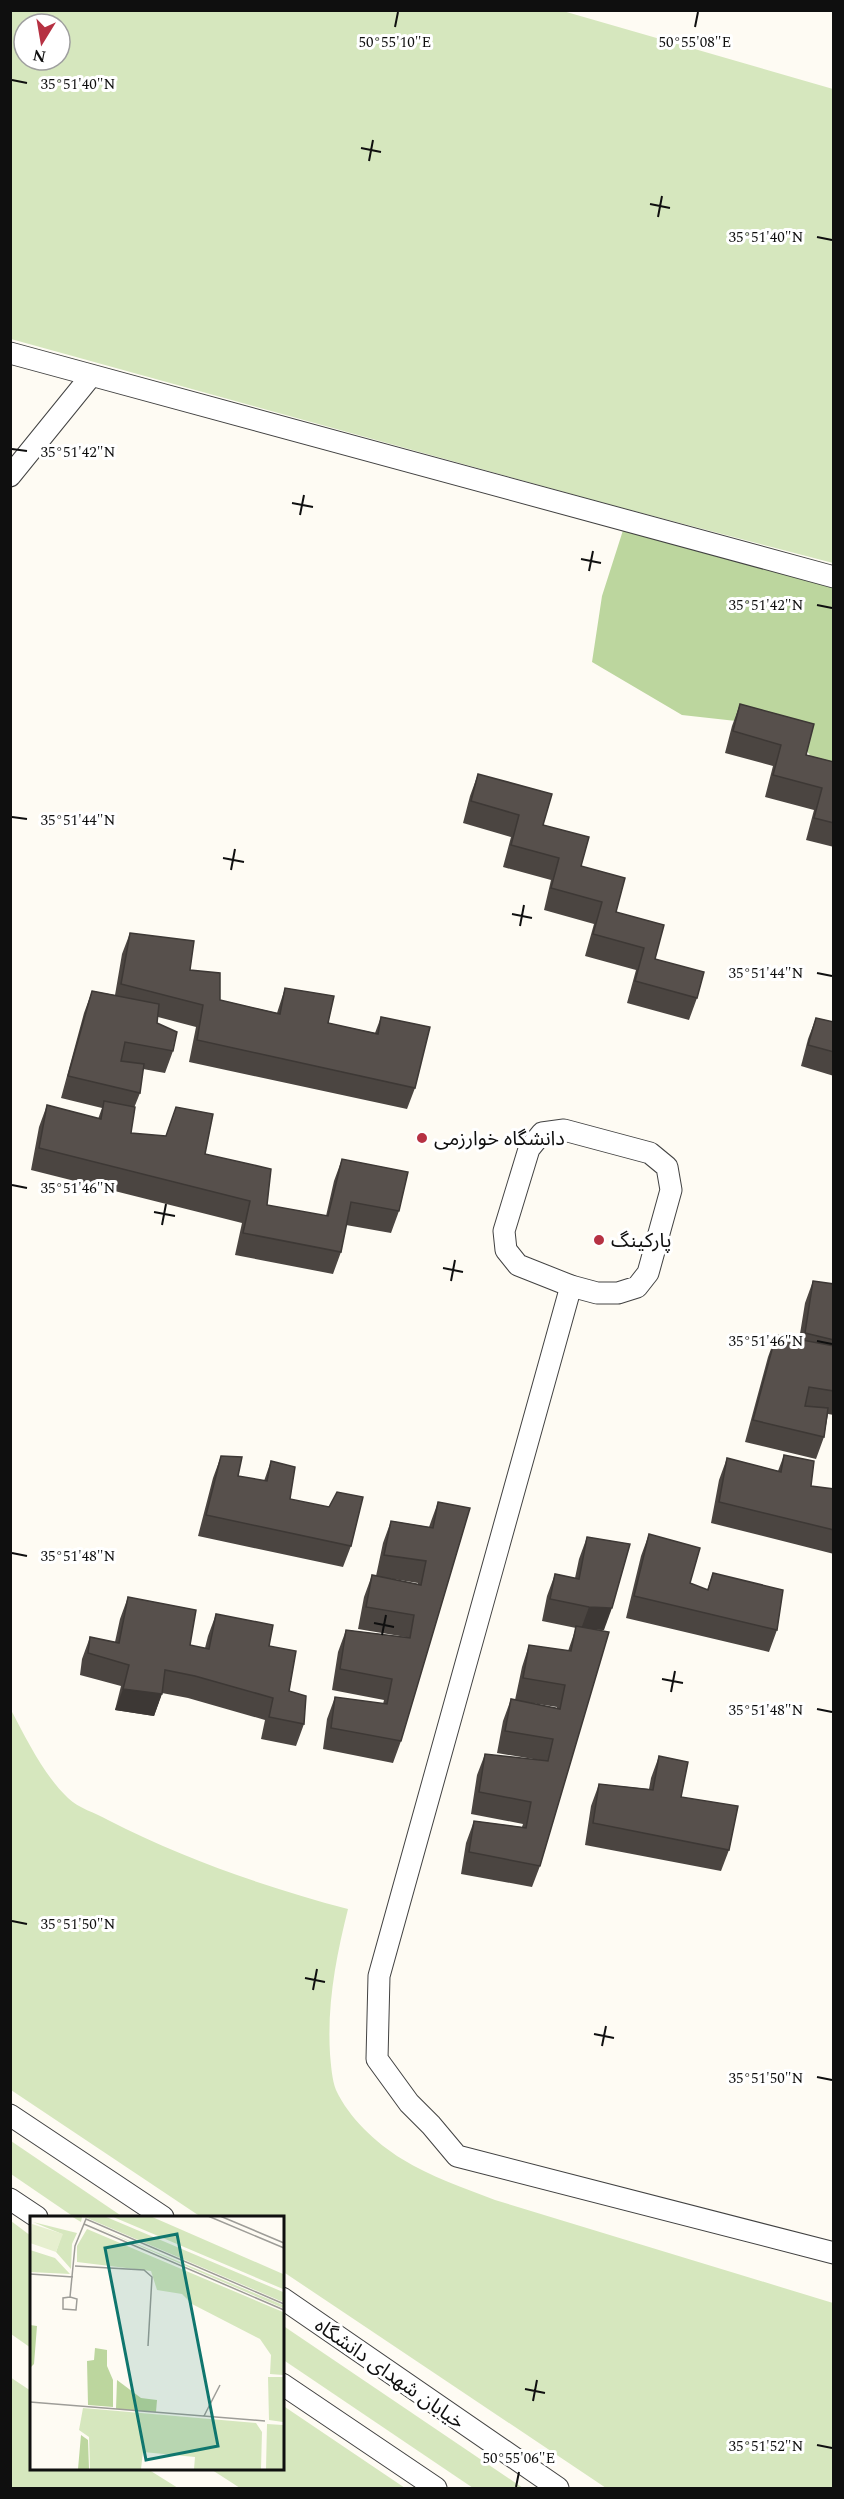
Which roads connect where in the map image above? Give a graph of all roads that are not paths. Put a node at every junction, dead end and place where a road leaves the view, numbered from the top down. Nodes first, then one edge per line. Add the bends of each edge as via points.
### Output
1 (10, 353) edge
2 (91, 376) junction
3 (10, 476) edge
4 (834, 577) edge
5 (571, 1286) junction
6 (10, 2115) edge
7 (10, 2199) edge
8 (36, 2216) edge
9 (162, 2216) edge
10 (834, 2253) edge
11 (284, 2299) edge
12 (284, 2385) edge
13 (436, 2488) edge
14 (558, 2488) edge

1 - 2 lane
2 - 3 lane
2 - 4 lane
5 - 5 lane via 597,1293 618,1293 637,1287 648,1273 671,1190 667,1167 650,1153 564,1130 542,1133 529,1149 504,1231 506,1250 518,1265
5 - 10 lane via 379,1976 377,2060 457,2156
6 - 9 lane
7 - 8 lane
11 - 14 lane, خیابان شهدای دانشگاه
12 - 13 lane

